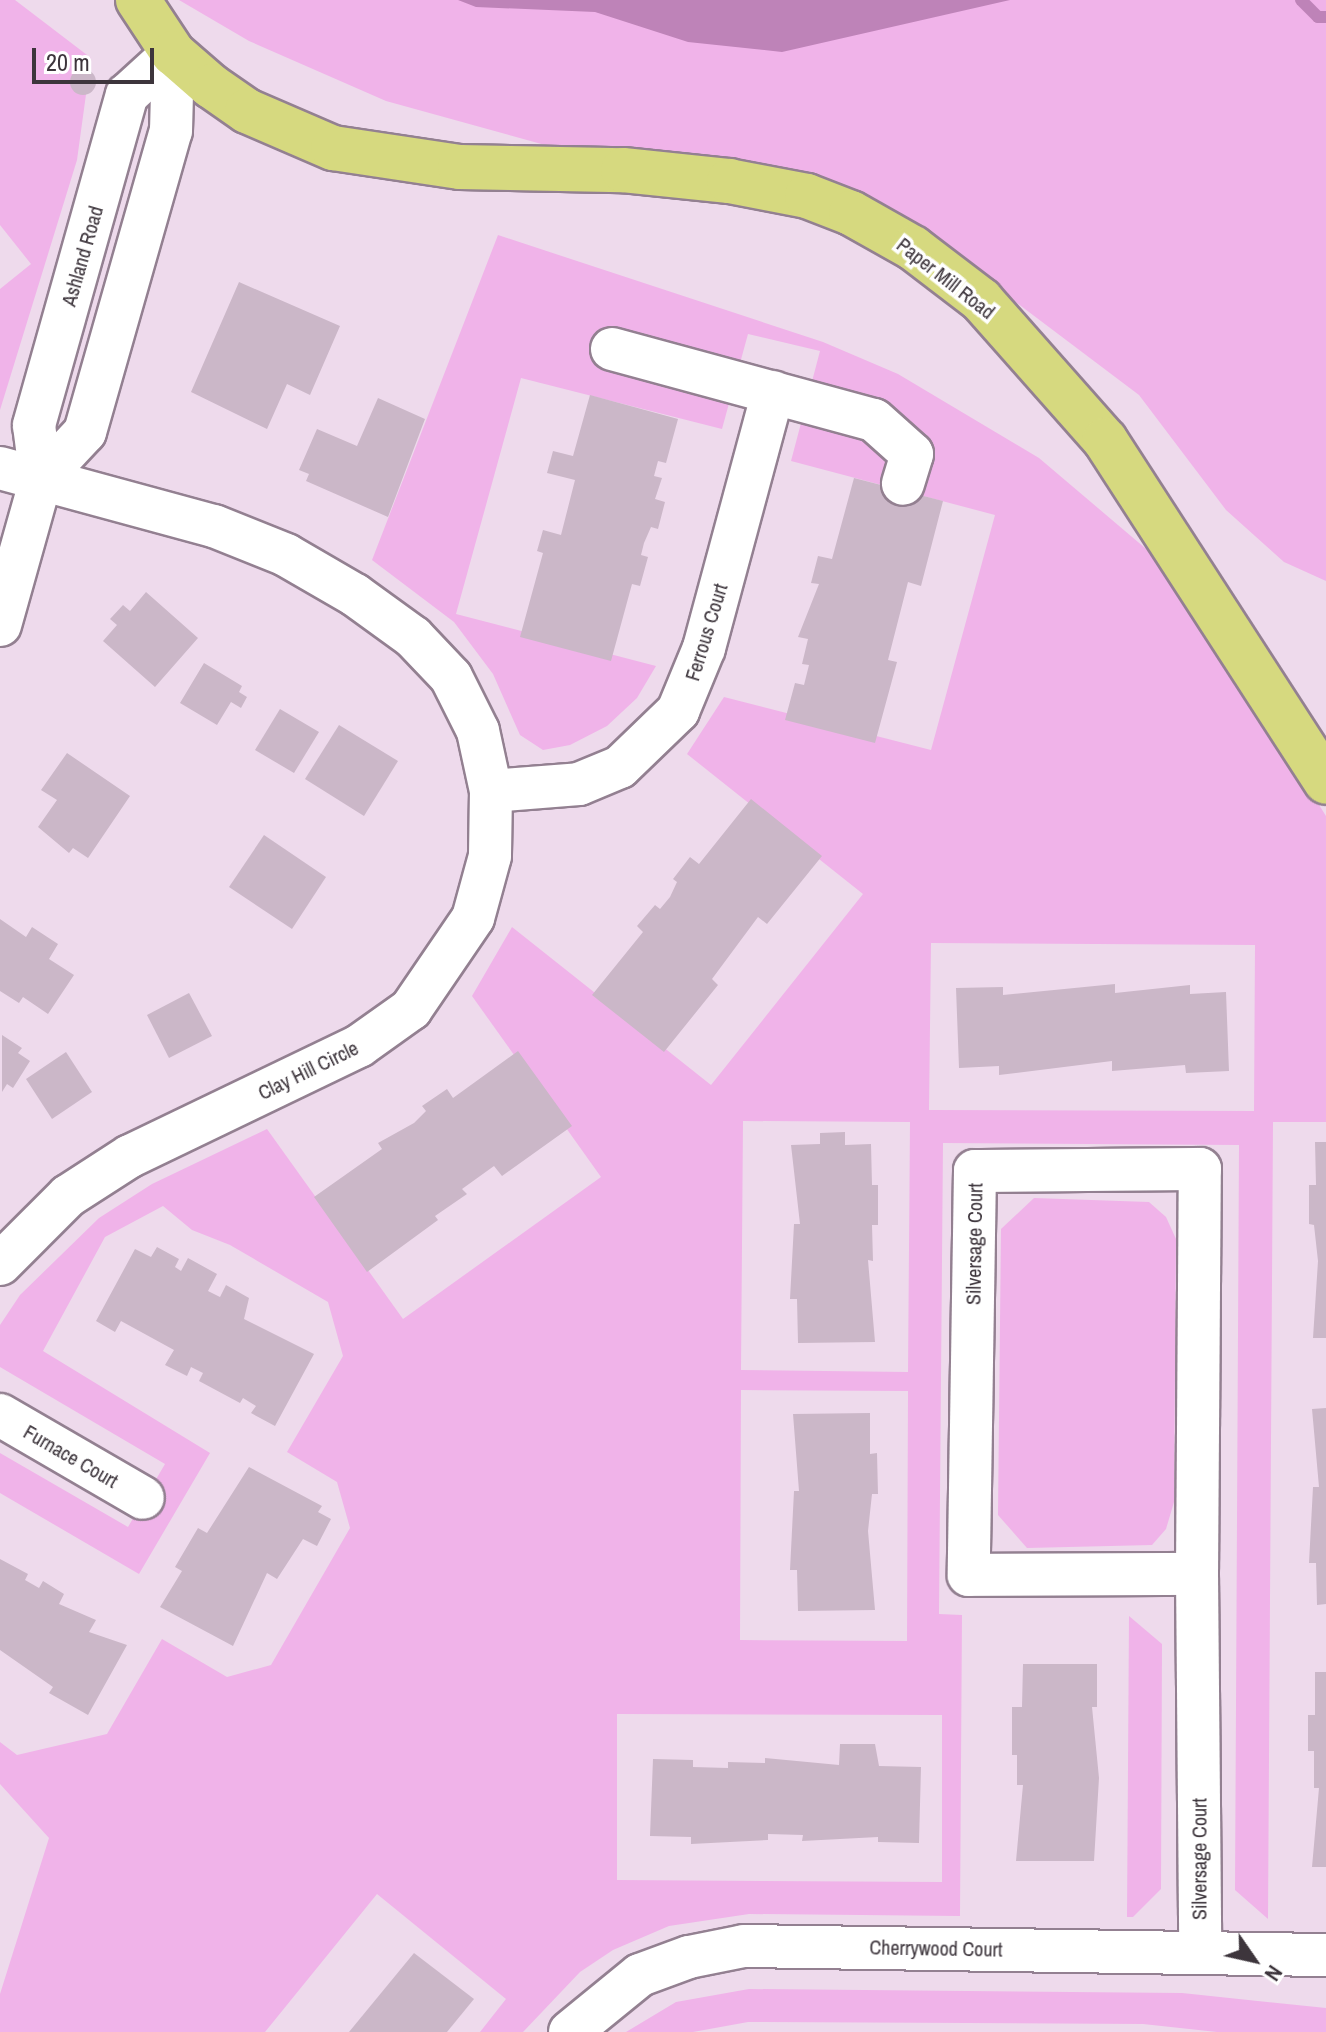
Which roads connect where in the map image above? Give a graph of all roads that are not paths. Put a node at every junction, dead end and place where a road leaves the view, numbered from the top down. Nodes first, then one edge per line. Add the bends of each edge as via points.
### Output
1 (138, 0) edge
2 (173, 53) junction
3 (612, 349) dead end
4 (773, 392) junction
5 (0, 468) edge
6 (41, 479) junction
7 (903, 484) dead end
8 (0, 625) edge
9 (1326, 782) edge
10 (491, 791) junction
11 (0, 1264) edge
12 (0, 1415) edge
13 (143, 1498) dead end
14 (1197, 1574) junction
15 (1200, 1951) junction
16 (1326, 1955) edge
17 (570, 2032) edge

1 - 2 main road
2 - 6 street via 171,131 85,432
2 - 9 main road, Paper Mill Road via 247,111 333,148 460,167 623,170 729,181 807,196 851,213 913,248 981,300 1090,420 1202,583
3 - 4 street
4 - 7 street via 874,420 912,454
4 - 10 street, Ferrous Court via 704,648 678,711 620,767 579,784
5 - 6 street, Clay Hill Circle
6 - 8 street
6 - 10 street, Clay Hill Circle via 214,526 286,555 355,595 413,637 451,677 478,731
10 - 11 street, Clay Hill Circle via 490,856 473,918 411,1009 359,1046 130,1156 68,1196
12 - 13 street, Furnace Court
14 - 14 street, Silversage Court via 1200,1169 975,1171 969,1575
14 - 15 street, Silversage Court
15 - 16 street, Cherrywood Court
15 - 17 street, Cherrywood Court via 744,1946 689,1957 640,1975

